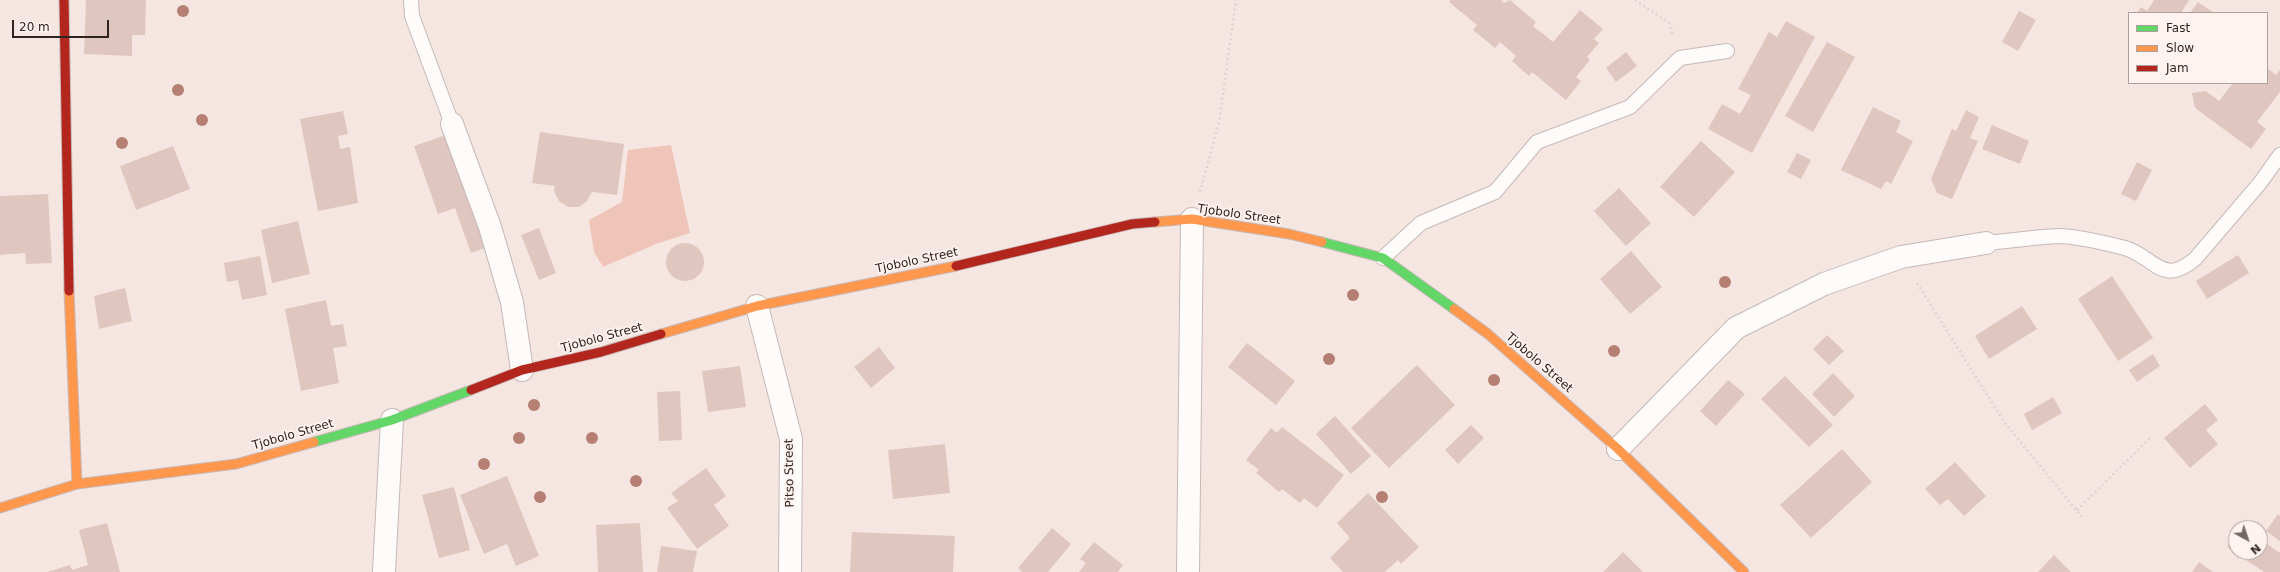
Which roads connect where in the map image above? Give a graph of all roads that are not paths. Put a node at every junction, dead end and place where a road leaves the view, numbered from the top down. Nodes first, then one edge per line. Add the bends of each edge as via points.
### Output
1 (64, 0) edge
2 (411, 0) edge
3 (1727, 51) dead end
4 (452, 124) joint
5 (2280, 156) edge
6 (1192, 219) junction
7 (1986, 243) joint
8 (1383, 258) junction
9 (757, 306) junction
10 (522, 370) junction
11 (392, 420) junction
12 (1618, 449) junction
13 (77, 484) junction
14 (0, 508) edge
15 (384, 572) edge
16 (790, 572) edge
17 (1188, 572) edge
18 (1744, 572) edge

1 - 13 street via 69,316
2 - 4 lane via 412,16
3 - 8 lane via 1680,58 1630,107 1537,142 1495,192 1421,223
4 - 10 street via 490,227 512,302
5 - 7 lane via 2195,259 2183,269 2162,269 2126,249 2060,236
6 - 8 street, Tjobolo Street via 1289,234
6 - 9 street, Tjobolo Street via 1132,224 988,258
6 - 17 street
7 - 12 street via 1901,257 1824,284 1736,328
8 - 12 street, Tjobolo Street via 1488,334
9 - 10 street, Tjobolo Street via 601,352
9 - 16 street, Pitso Street via 791,439
10 - 11 street, Tjobolo Street
11 - 13 street, Tjobolo Street via 236,464
11 - 15 street
12 - 18 street, Tjobolo Street
13 - 14 street, Tjobolo Street

